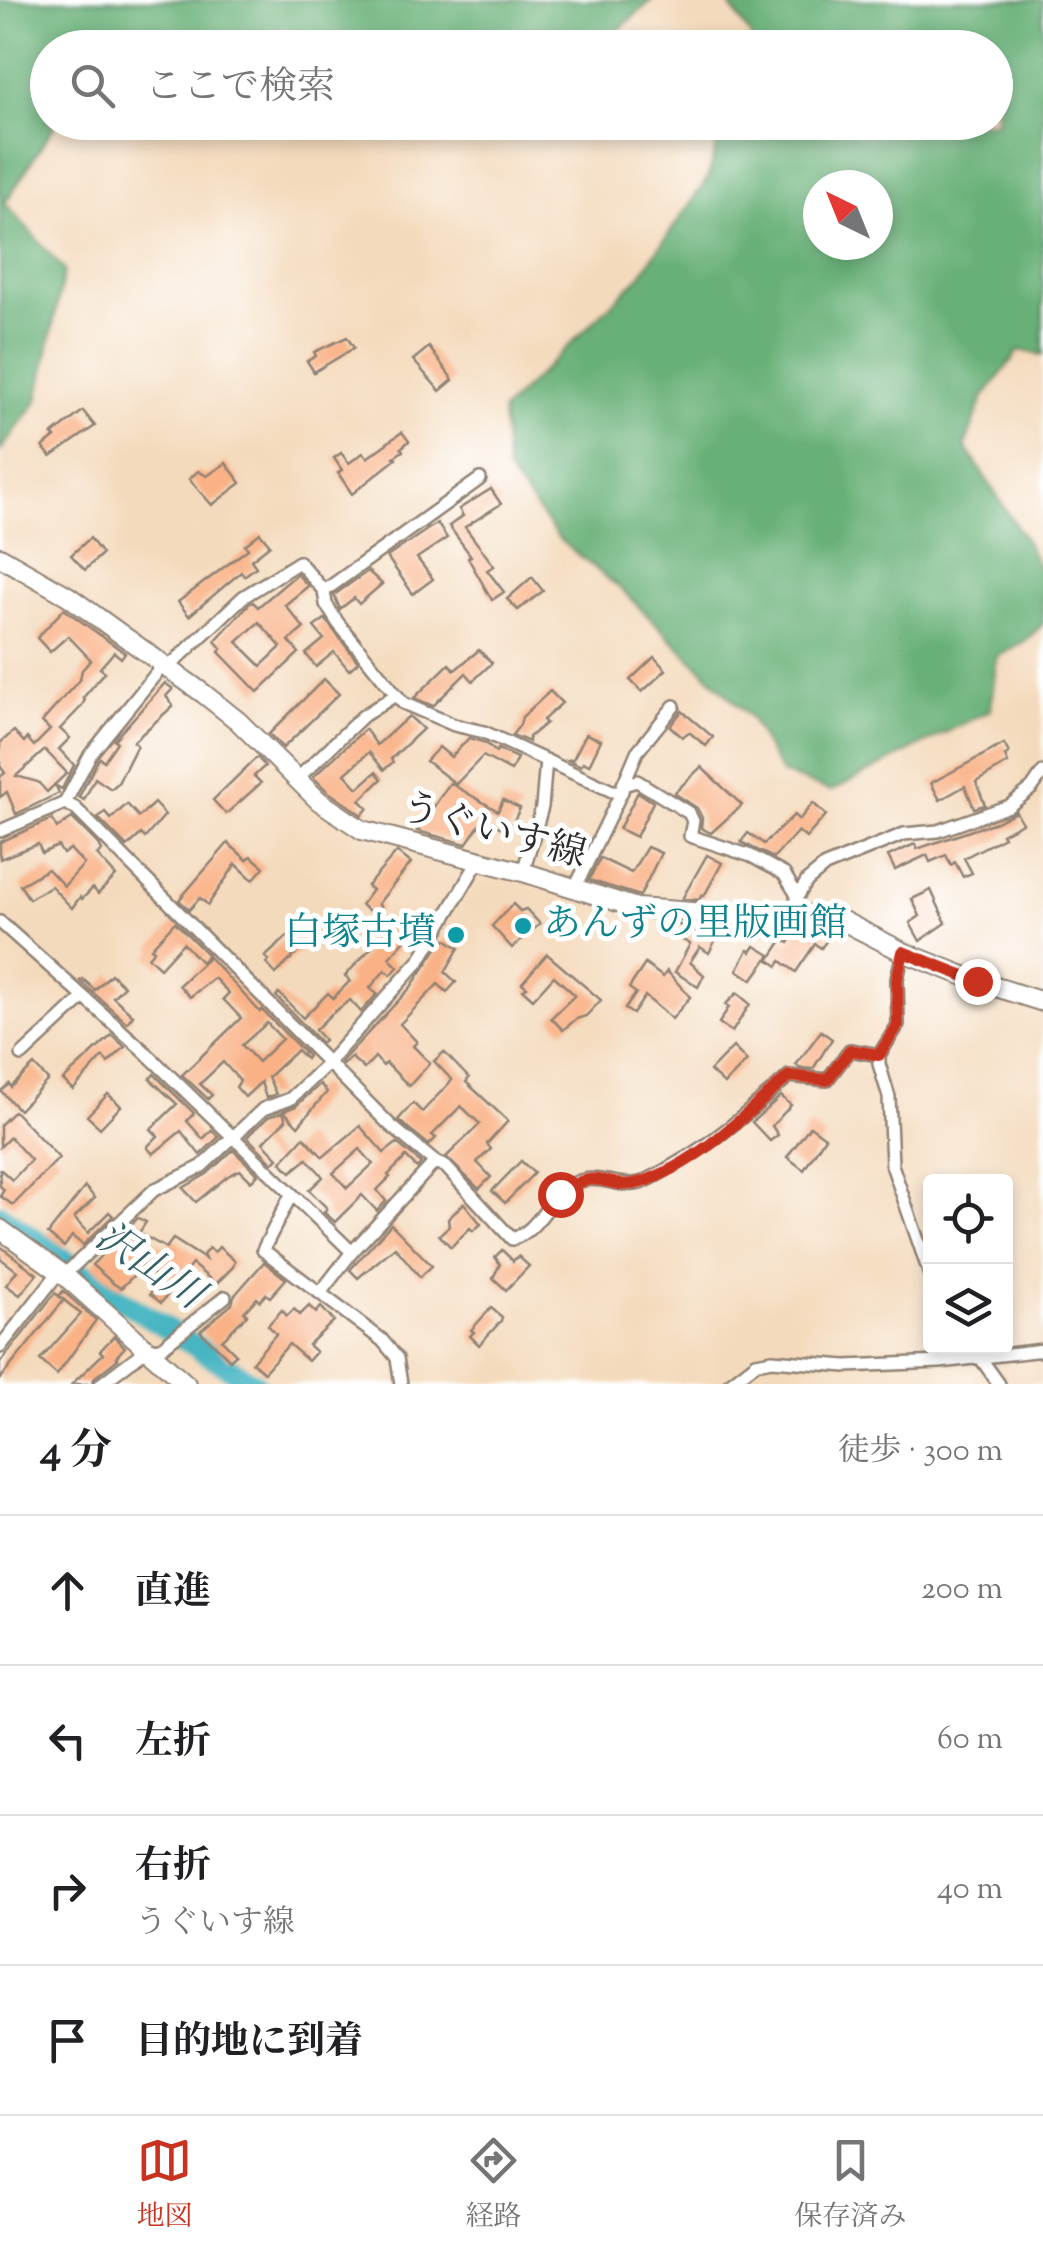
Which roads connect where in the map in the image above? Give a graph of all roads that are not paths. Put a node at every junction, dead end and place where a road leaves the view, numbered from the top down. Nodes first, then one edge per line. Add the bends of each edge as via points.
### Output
1 (480, 479) dead end
2 (2, 562) edge
3 (324, 591) junction
4 (166, 666) junction
5 (394, 696) junction
6 (674, 706) dead end
7 (546, 760) junction
8 (1043, 772) edge
9 (296, 779) junction
10 (622, 788) junction
11 (65, 803) junction
12 (0, 831) edge
13 (480, 860) junction
14 (523, 872) junction
15 (576, 888) junction
16 (795, 904) junction
17 (0, 922) edge
18 (903, 952) junction
19 (83, 998) junction
20 (1043, 1002) edge
21 (22, 1055) dead end
22 (879, 1055) junction
23 (327, 1062) junction
24 (232, 1136) junction
25 (435, 1162) junction
26 (291, 1195) junction
27 (0, 1229) edge
28 (352, 1252) junction
29 (926, 1264) edge
30 (66, 1271) junction
31 (320, 1293) junction
32 (225, 1297) dead end
33 (0, 1347) edge
34 (146, 1348) junction
35 (1013, 1350) edge
36 (1043, 1350) edge
37 (966, 1354) edge
38 (978, 1354) edge
39 (101, 1384) edge
40 (186, 1384) edge
41 (401, 1384) edge
42 (729, 1384) edge
43 (999, 1384) edge

1 - 3 street
2 - 4 street, うぐいす線 via 68,596
3 - 4 street via 299,562 243,597
3 - 5 street via 338,623
4 - 9 street, うぐいす線 via 238,721
4 - 11 street via 90,755
5 - 7 street
5 - 9 street
6 - 10 street via 636,752
7 - 10 street via 612,791
7 - 14 street via 542,807
8 - 16 street via 1010,806 938,831 904,834 824,866
9 - 13 street, うぐいす線 via 362,830
10 - 15 street
10 - 16 street via 637,781 689,813 690,836 784,874
11 - 12 street
11 - 23 street
13 - 14 street, うぐいす線
13 - 23 street via 404,981
14 - 15 street, うぐいす線
15 - 16 street, うぐいす線 via 662,912 748,916
16 - 18 street, うぐいす線
17 - 19 street
18 - 20 street, うぐいす線
18 - 22 street via 898,1025
19 - 21 street
19 - 24 street
22 - 25 street via 850,1050 827,1080 789,1076 716,1140 646,1181 580,1181 526,1235 512,1239
22 - 29 street via 892,1165
23 - 24 street via 290,1099 263,1109
23 - 25 street
24 - 26 street
24 - 30 street via 200,1168 154,1190
25 - 28 street
26 - 28 street
26 - 31 street via 264,1250
27 - 30 street
28 - 31 street
30 - 33 street
30 - 34 street
31 - 41 street via 393,1352
32 - 34 street via 162,1348
34 - 39 street
34 - 40 street
35 - 36 street
37 - 42 street via 940,1362 846,1366 772,1360 756,1363
38 - 43 street

